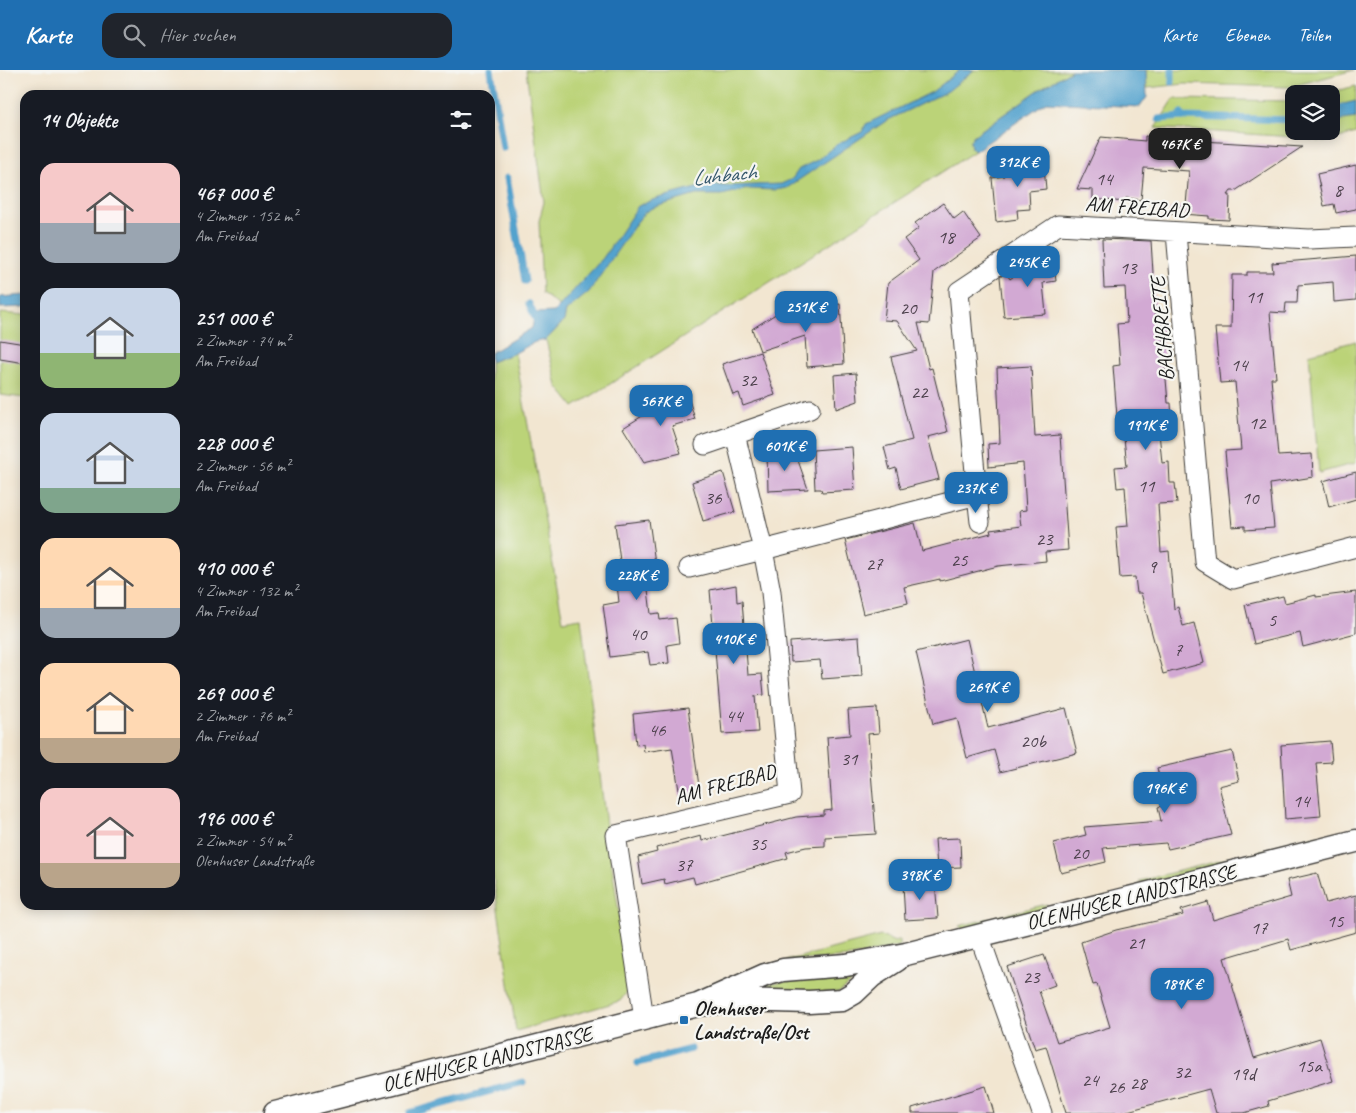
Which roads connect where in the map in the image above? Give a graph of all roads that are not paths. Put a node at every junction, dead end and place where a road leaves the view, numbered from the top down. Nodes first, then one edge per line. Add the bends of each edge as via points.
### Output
1 (1176, 233) junction
2 (1356, 237) edge
3 (810, 409) dead end
4 (735, 434) junction
5 (705, 445) dead end
6 (977, 494) junction
7 (980, 522) dead end
8 (1356, 548) edge
9 (763, 550) junction
10 (689, 568) dead end
11 (1356, 842) edge
12 (979, 935) junction
13 (906, 954) junction
14 (698, 1005) junction
15 (644, 1018) junction
16 (275, 1113) edge
17 (1042, 1113) edge

1 - 2 street, AM FREIBAD via 1309,239
1 - 6 street, AM FREIBAD via 1058,225 959,291
1 - 8 street, BACHBREITE via 1205,562 1233,579
3 - 4 street
4 - 5 street
4 - 9 street, AM FREIBAD
6 - 7 street, AM FREIBAD
6 - 9 street
9 - 10 street
9 - 15 street, AM FREIBAD via 771,592 790,794 616,835
11 - 12 street, OLENHUSER LANDSTRASSE
12 - 13 street, OLENHUSER LANDSTRASSE
12 - 17 street
13 - 14 street, OLENHUSER LANDSTRASSE via 846,965 783,970
13 - 14 street, OLENHUSER LANDSTRASSE via 882,968 842,1000 746,1000
14 - 15 street, OLENHUSER LANDSTRASSE
15 - 16 street, OLENHUSER LANDSTRASSE

